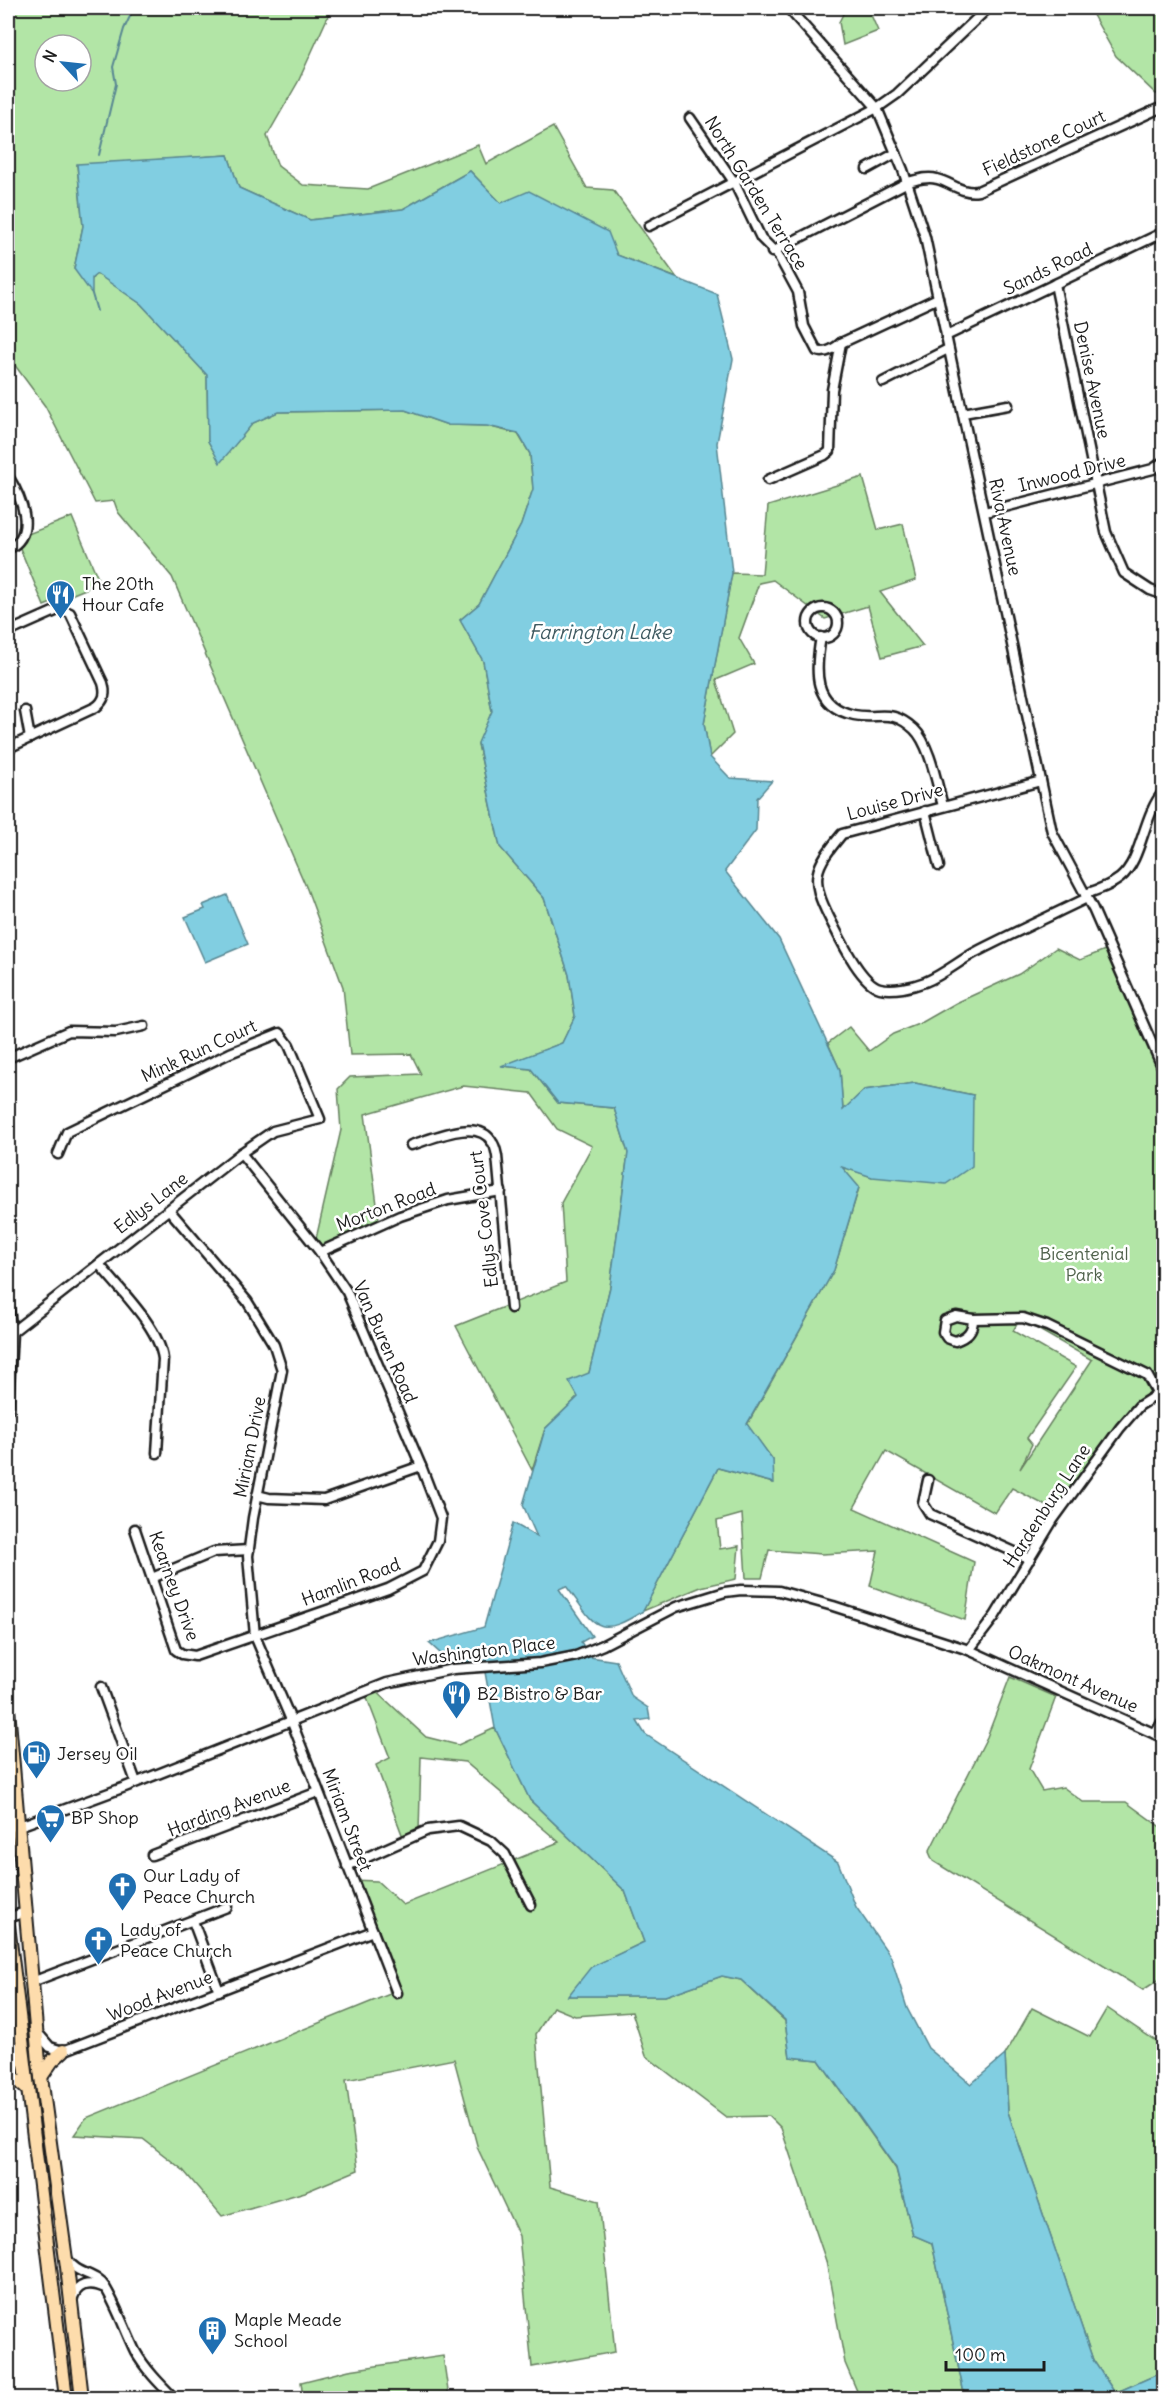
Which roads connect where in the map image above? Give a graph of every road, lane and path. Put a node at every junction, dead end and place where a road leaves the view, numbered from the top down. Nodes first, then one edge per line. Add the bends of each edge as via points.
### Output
1 (788, 8) edge
2 (988, 8) edge
3 (877, 108) junction
4 (1158, 109) dead end
5 (690, 118) dead end
6 (896, 153) junction
7 (867, 169) dead end
8 (734, 182) junction
9 (908, 182) junction
10 (649, 226) dead end
11 (1164, 232) edge
12 (772, 252) junction
13 (1055, 284) junction
14 (938, 298) junction
15 (946, 336) junction
16 (841, 343) junction
17 (948, 349) junction
18 (883, 382) dead end
19 (1008, 405) dead end
20 (963, 413) junction
21 (1164, 461) edge
22 (8, 476) edge
23 (768, 480) dead end
24 (1096, 484) junction
25 (985, 512) junction
26 (8, 549) edge
27 (1164, 595) edge
28 (8, 632) edge
29 (821, 637) dead end
30 (25, 711) dead end
31 (30, 738) junction
32 (8, 748) edge
33 (1041, 781) junction
34 (1164, 791) edge
35 (943, 806) junction
36 (925, 811) junction
37 (939, 866) dead end
38 (1086, 896) junction
39 (144, 1026) dead end
40 (8, 1059) edge
41 (1164, 1071) edge
42 (320, 1119) joint
43 (411, 1145) dead end
44 (241, 1153) junction
45 (58, 1154) dead end
46 (501, 1191) junction
47 (170, 1211) junction
48 (320, 1252) junction
49 (99, 1264) junction
50 (8, 1300) edge
51 (511, 1308) dead end
52 (973, 1319) dead end
53 (12, 1332) junction
54 (1160, 1391) edge
55 (8, 1410) edge
56 (157, 1453) dead end
57 (421, 1466) junction
58 (928, 1480) dead end
59 (257, 1496) junction
60 (135, 1529) dead end
61 (249, 1550) junction
62 (1030, 1559) junction
63 (152, 1578) junction
64 (255, 1634) junction
65 (969, 1650) junction
66 (183, 1655) joint
67 (101, 1687) dead end
68 (8, 1709) edge
69 (1164, 1719) edge
70 (291, 1720) junction
71 (1160, 1736) edge
72 (136, 1782) junction
73 (318, 1792) junction
74 (12, 1826) edge
75 (152, 1855) dead end
76 (347, 1866) junction
77 (531, 1905) dead end
78 (227, 1907) dead end
79 (25, 1912) junction
80 (8, 1918) edge
81 (193, 1921) junction
82 (8, 1924) edge
83 (373, 1931) junction
84 (32, 1982) junction
85 (219, 1991) junction
86 (397, 1993) dead end
87 (36, 2031) junction
88 (22, 2044) junction
89 (63, 2051) junction
90 (39, 2062) junction
91 (25, 2065) junction
92 (8, 2068) edge
93 (8, 2075) edge
94 (41, 2077) junction
95 (28, 2090) junction
96 (65, 2255) junction
97 (105, 2288) junction
98 (71, 2304) junction
99 (66, 2398) edge
100 (82, 2398) edge
101 (174, 2398) edge

1 - 3 street, Riva Avenue
2 - 3 street
3 - 6 street, Riva Avenue
3 - 8 street
4 - 9 street, Fieldstone Court via 978,191 962,191 936,179
5 - 8 street, North Garden Terrace
6 - 7 street
6 - 9 street, Riva Avenue
8 - 10 street
8 - 12 street, North Garden Terrace
9 - 12 street
9 - 14 street, Riva Avenue via 926,237
11 - 13 street, Sands Road
12 - 16 street, North Garden Terrace via 778,255 798,292 804,326 814,348 819,352
13 - 15 street, Sands Road
13 - 24 street, Denise Avenue
14 - 15 street, Riva Avenue
14 - 16 street
15 - 17 street, Riva Avenue
16 - 23 street via 832,390 830,451
17 - 18 street
17 - 20 street, Riva Avenue
19 - 20 street
20 - 25 street, Riva Avenue
21 - 24 street, Inwood Drive via 1153,469
22 - 26 street via 20,496 25,520 20,537
24 - 25 street, Inwood Drive
24 - 27 street, Denise Avenue via 1106,532 1124,573
25 - 33 street, Riva Avenue
28 - 31 street via 60,609 70,613 104,683 102,702
29 - 35 street via 816,667 822,692 840,710 855,715 887,714 915,730 926,746
30 - 31 street
31 - 32 street
33 - 35 street, Louise Drive
33 - 38 street, Riva Avenue via 1052,832
34 - 38 street, Louise Drive via 1153,802 1130,868 1111,884
35 - 36 street, Louise Drive
36 - 37 street
36 - 38 street, Louise Drive via 842,834 818,870 818,897 838,936 866,980 879,988 902,988 926,981
38 - 41 street, Riva Avenue
39 - 40 street via 116,1032 69,1031
42 - 44 street, Edlys Lane via 273,1131
42 - 45 street, Mink Run Court via 280,1032 67,1132
43 - 46 street, Edlys Cove Court via 470,1128 479,1131 492,1140
44 - 47 street, Edlys Lane
44 - 48 street, Van Buren Road
46 - 48 street, Morton Road via 448,1200 400,1216
46 - 51 street, Edlys Cove Court
47 - 49 street, Edlys Lane
47 - 59 street, Miriam Drive via 247,1301 274,1345 282,1370
48 - 57 street, Van Buren Road via 347,1292
49 - 53 street, Edlys Lane
49 - 56 street via 154,1332 162,1349
50 - 53 street
52 - 54 street via 1023,1318 1047,1326 1147,1375
53 - 55 street
54 - 62 street, Hardenburg Lane via 1133,1411 1053,1520
57 - 59 street via 324,1500
57 - 64 street, Hamlin Road via 441,1518 438,1541 423,1571 388,1589
58 - 62 street via 923,1503 930,1514
59 - 61 street, Miriam Drive
60 - 63 street, Kearney Drive
61 - 63 street via 214,1552
61 - 64 street, Miriam Drive
62 - 65 street, Hardenburg Lane
63 - 66 street, Kearney Drive via 176,1650
64 - 66 street, Hamlin Road via 195,1656
64 - 70 street, Miriam Drive
65 - 70 street, Washington Place via 779,1591 725,1592 676,1607 576,1656 540,1663 453,1669 387,1683
65 - 71 street, Oakmont Avenue
67 - 72 street
68 - 74 highway
69 - 71 street
70 - 72 street, Washington Place
70 - 73 street, Miriam Street
72 - 74 street, Washington Place
73 - 75 street, Harding Avenue
73 - 76 street, Miriam Street
74 - 79 highway
76 - 77 street via 428,1830 459,1826 490,1841 505,1854
76 - 83 street, Miriam Street
78 - 81 street
79 - 80 street
79 - 84 highway
81 - 84 street
81 - 85 street
82 - 88 highway
83 - 85 street, Wood Avenue
83 - 86 street
84 - 87 highway
85 - 89 street, Wood Avenue
87 - 89 street via 50,2047
87 - 90 highway
88 - 91 highway
88 - 92 highway via 18,2058
89 - 94 highway
90 - 91 street
90 - 94 highway
91 - 92 street
91 - 95 highway
93 - 95 highway
94 - 96 highway
95 - 99 highway
96 - 97 street via 74,2269 95,2277
96 - 98 highway
97 - 98 street via 83,2284 75,2291
97 - 101 street via 136,2353
98 - 100 highway

